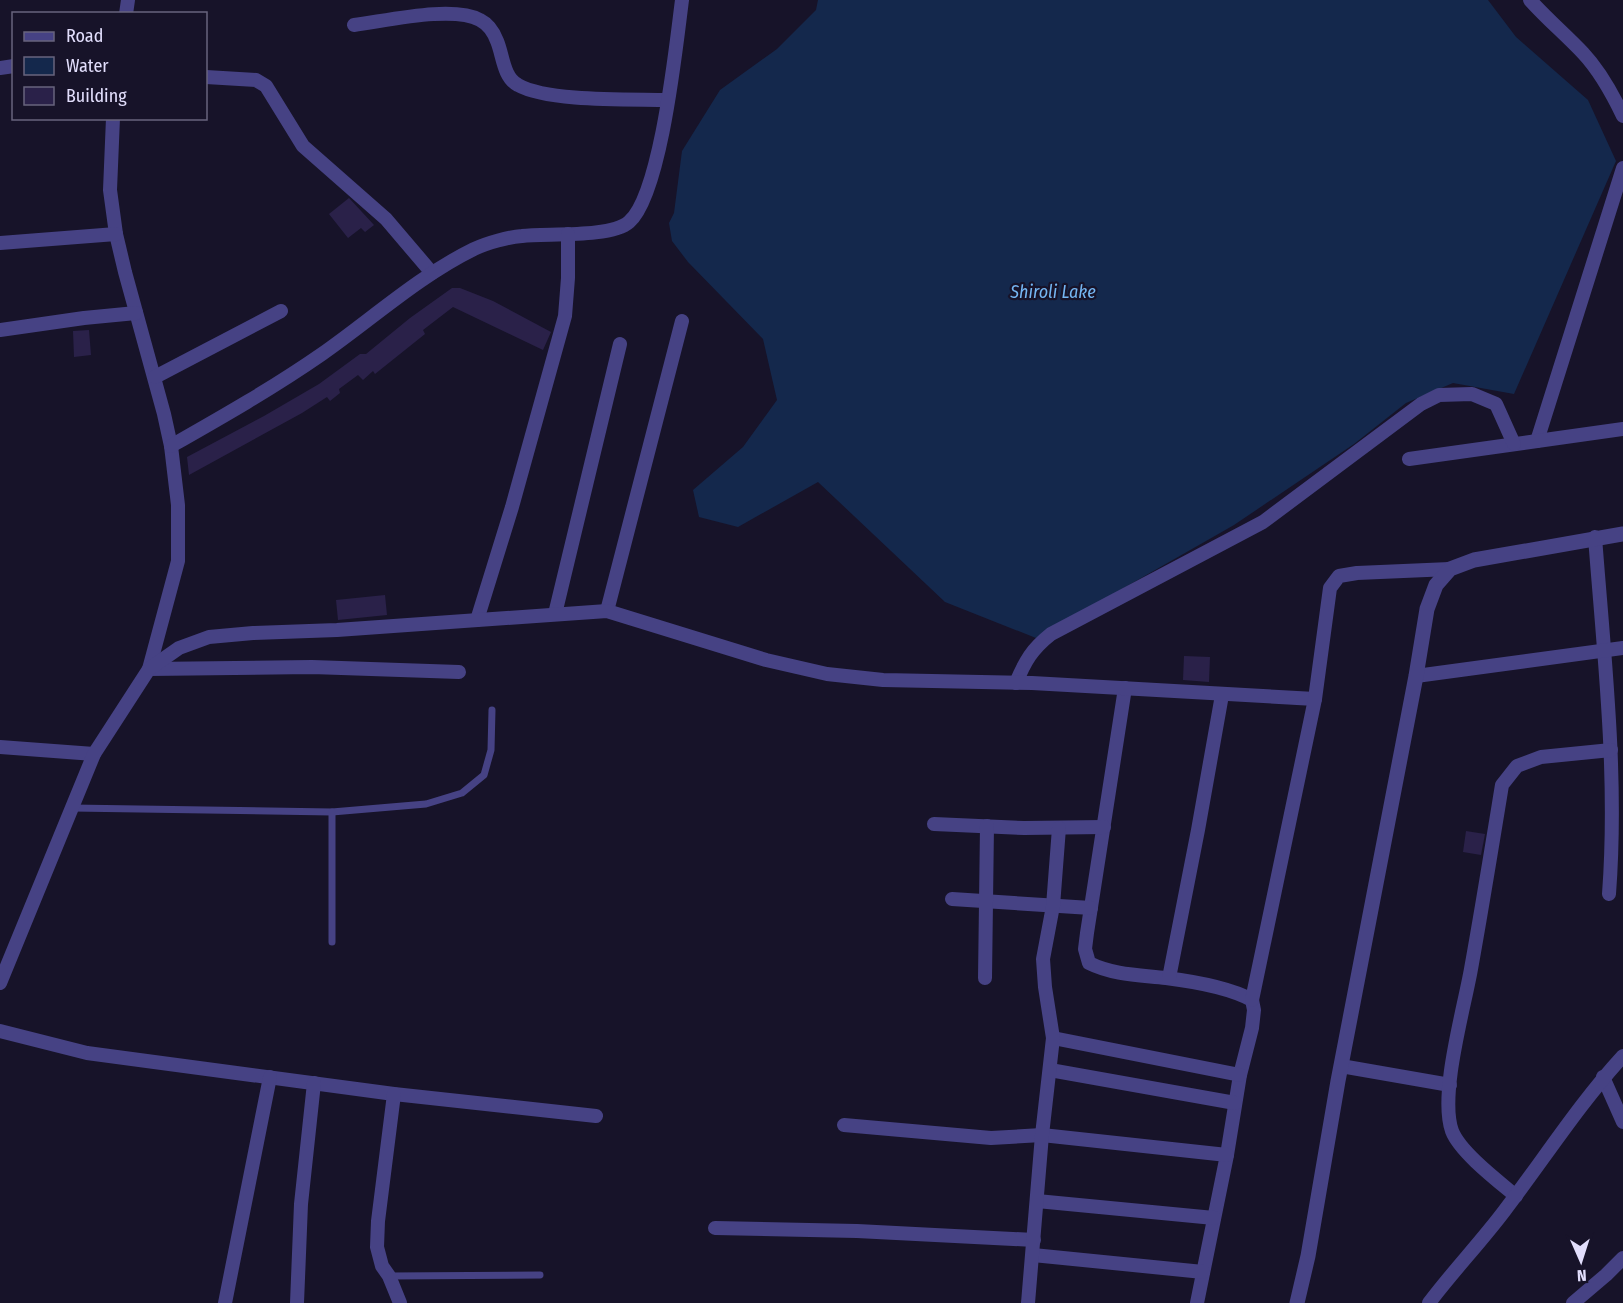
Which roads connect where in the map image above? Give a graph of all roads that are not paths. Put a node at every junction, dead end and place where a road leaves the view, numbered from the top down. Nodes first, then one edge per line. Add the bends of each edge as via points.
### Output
1 (682, 0) edge
2 (1530, 0) edge
3 (354, 25) dead end
4 (207, 77) edge
5 (667, 100) junction
6 (1623, 116) edge
7 (113, 120) edge
8 (1623, 168) edge
9 (116, 234) junction
10 (568, 234) junction
11 (0, 243) edge
12 (432, 273) junction
13 (281, 311) dead end
14 (136, 313) junction
15 (682, 321) dead end
16 (0, 330) edge
17 (620, 344) dead end
18 (155, 377) junction
19 (1623, 429) edge
20 (1537, 441) junction
21 (1514, 444) junction
22 (171, 446) junction
23 (1409, 459) dead end
24 (1623, 534) edge
25 (1595, 537) junction
26 (1450, 569) junction
27 (607, 611) junction
28 (555, 614) junction
29 (477, 620) junction
30 (1623, 648) edge
31 (1604, 650) junction
32 (149, 669) junction
33 (459, 672) dead end
34 (1416, 676) junction
35 (1016, 683) junction
36 (1125, 688) junction
37 (1222, 696) junction
38 (1315, 699) junction
39 (492, 710) dead end
40 (0, 747) edge
41 (1611, 750) junction
42 (94, 754) junction
43 (72, 808) junction
44 (332, 812) junction
45 (934, 824) dead end
46 (987, 826) junction
47 (1104, 827) junction
48 (1059, 828) junction
49 (1609, 894) dead end
50 (952, 899) dead end
51 (986, 902) junction
52 (1053, 906) junction
53 (1091, 908) junction
54 (332, 942) dead end
55 (985, 978) dead end
56 (1169, 978) junction
57 (0, 983) edge
58 (1251, 1000) junction
59 (0, 1031) edge
60 (1053, 1038) junction
61 (1623, 1056) edge
62 (1341, 1066) junction
63 (1050, 1070) junction
64 (1240, 1075) junction
65 (270, 1077) junction
66 (1603, 1077) junction
67 (314, 1083) junction
68 (1450, 1085) junction
69 (394, 1094) junction
70 (1235, 1103) junction
71 (596, 1116) dead end
72 (1623, 1122) edge
73 (844, 1125) dead end
74 (1042, 1135) junction
75 (1227, 1155) junction
76 (1516, 1196) junction
77 (1037, 1201) junction
78 (1214, 1218) junction
79 (715, 1228) dead end
80 (1034, 1239) junction
81 (1033, 1255) junction
82 (1623, 1258) edge
83 (1203, 1272) junction
84 (540, 1275) dead end
85 (389, 1276) junction
86 (225, 1303) edge
87 (297, 1303) edge
88 (400, 1303) edge
89 (1028, 1303) edge
90 (1197, 1303) edge
91 (1297, 1303) edge
92 (1429, 1303) edge
93 (1573, 1303) edge

1 - 5 street
2 - 6 street via 1584,54 1609,87
3 - 5 street via 463,14 482,20 494,33 506,71 515,83 529,91
4 - 12 street via 256,80 266,86 303,146 386,219
5 - 10 street via 648,191 638,212 627,224 608,230
7 - 9 street via 110,190
8 - 20 street
9 - 11 street
9 - 14 street
10 - 12 street via 521,236 476,248
10 - 29 street via 565,316
12 - 22 street via 321,354
13 - 18 street
14 - 16 street
14 - 18 street
15 - 27 street
17 - 28 street
18 - 22 street
19 - 20 street
20 - 21 street
21 - 23 street
21 - 35 street via 1496,404 1472,394 1439,395 1421,404 1263,522 1051,634 1035,647
22 - 32 street via 178,505 178,561
24 - 25 street
25 - 26 street via 1474,560
25 - 31 street
26 - 34 street via 1436,585 1426,609
26 - 38 street via 1339,576 1330,588
27 - 28 street
27 - 35 street via 827,675
28 - 29 street
29 - 32 street via 209,637 179,648
30 - 31 street
31 - 34 street
31 - 41 street
32 - 33 street via 312,667
32 - 42 street
34 - 62 street
35 - 36 street
36 - 37 street
36 - 47 street
37 - 38 street
37 - 56 street
38 - 58 street
39 - 44 lane via 491,750 484,775 462,793 426,804
40 - 42 street
41 - 49 street via 1613,829
41 - 68 street via 1541,757 1517,766 1502,784
42 - 43 street
43 - 44 lane
43 - 57 street
44 - 54 lane
45 - 46 street
46 - 48 street
46 - 51 street
47 - 48 street
47 - 53 street
48 - 52 street
50 - 51 street
51 - 52 street
51 - 55 street
52 - 53 street
52 - 60 street via 1043,959
53 - 56 street via 1085,949 1089,963 1118,973
56 - 58 street
58 - 64 street via 1252,1028
59 - 65 street via 87,1053
60 - 63 street
60 - 64 street
61 - 66 street
62 - 68 street
62 - 91 street
63 - 70 street
63 - 74 street
64 - 70 street
65 - 67 street
65 - 86 street
66 - 72 street
66 - 76 street
67 - 69 street
67 - 87 street
68 - 76 street via 1448,1113 1453,1133 1475,1162
69 - 71 street
69 - 85 street via 377,1247
70 - 75 street
73 - 74 street via 982,1137
74 - 75 street
74 - 77 street
75 - 78 street
76 - 92 street
77 - 78 street
77 - 80 street
78 - 83 street
79 - 80 street
80 - 81 street
81 - 83 street
81 - 89 street
82 - 93 street
83 - 90 street
84 - 85 lane
85 - 88 street

